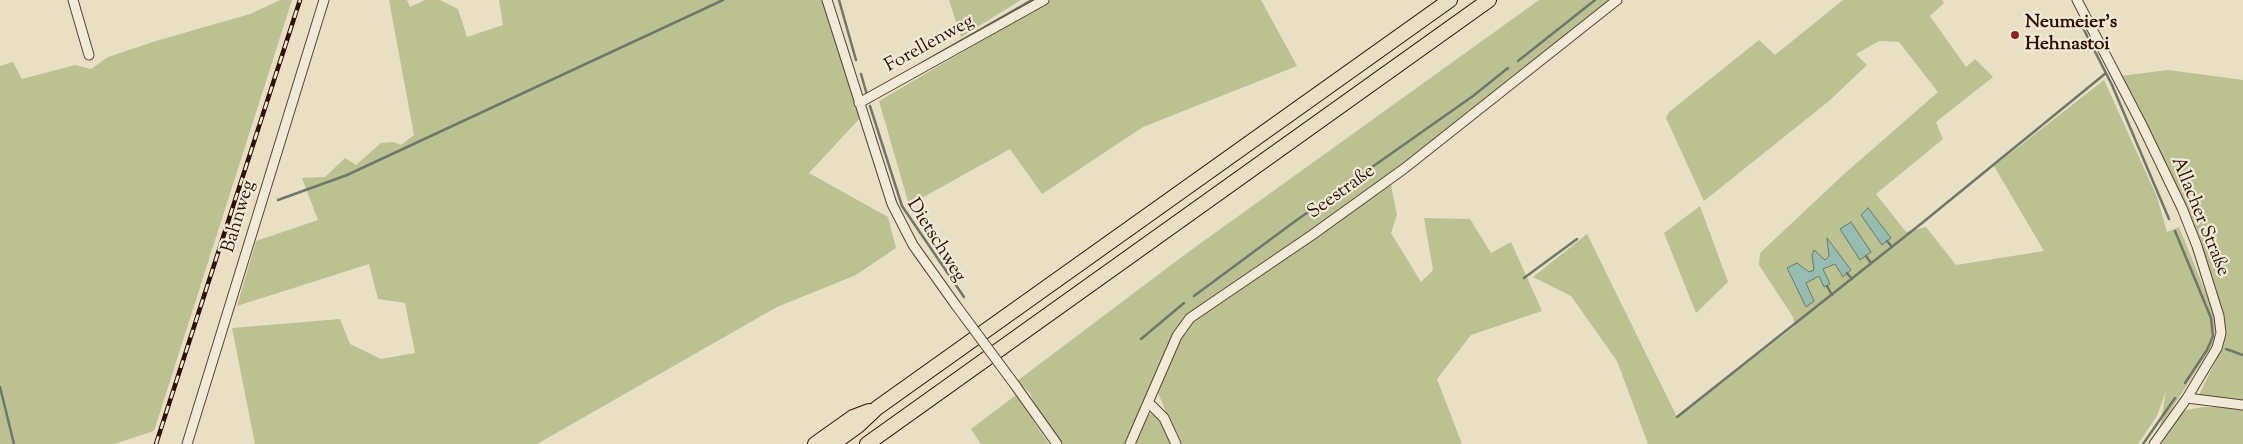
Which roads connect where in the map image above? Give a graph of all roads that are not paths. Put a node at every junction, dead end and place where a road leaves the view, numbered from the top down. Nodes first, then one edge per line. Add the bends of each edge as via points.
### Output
1 (73, 0) edge
2 (324, 0) edge
3 (827, 0) edge
4 (1044, 0) edge
5 (1450, 0) edge
6 (1489, 0) edge
7 (1617, 0) edge
8 (2077, 0) edge
9 (89, 55) dead end
10 (859, 103) junction
11 (2186, 398) junction
12 (1149, 403) junction
13 (2243, 405) edge
14 (876, 408) junction
15 (187, 444) edge
16 (815, 444) edge
17 (832, 444) edge
18 (867, 444) edge
19 (1056, 444) edge
20 (1130, 444) edge
21 (1176, 444) edge
22 (2154, 444) edge

1 - 9 street
2 - 15 street, Bahnweg
3 - 10 street, Dietschweg
4 - 10 street, Forellenweg
5 - 14 highway
6 - 18 highway
7 - 12 street, Seestraße via 1405,168 1190,318 1177,336
8 - 11 street, Allacher Straße via 2182,208 2219,316 2221,333 2217,348
10 - 19 street, Dietschweg, bridge via 892,204 914,245
11 - 13 street
11 - 22 street, Allacher Straße
12 - 20 street, Seestraße
12 - 21 street via 1164,418
14 - 16 highway via 853,417
14 - 17 highway

